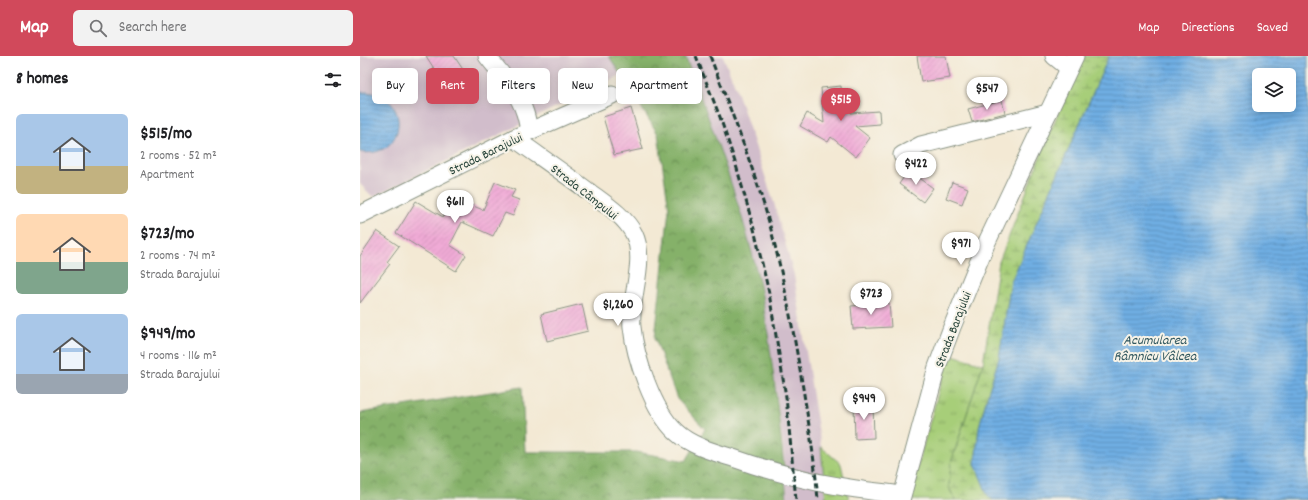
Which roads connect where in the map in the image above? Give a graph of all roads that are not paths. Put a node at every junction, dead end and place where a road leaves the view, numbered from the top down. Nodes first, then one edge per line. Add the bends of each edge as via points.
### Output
1 (487, 56) edge
2 (1054, 56) edge
3 (1072, 62) edge
4 (612, 95) dead end
5 (1048, 113) junction
6 (522, 135) junction
7 (902, 154) dead end
8 (360, 215) edge
9 (901, 497) edge

1 - 6 street via 511,85 525,112
2 - 3 street
3 - 5 street, Strada Barajului
4 - 6 street, Strada Barajului
5 - 7 street via 921,145
5 - 9 street, Strada Barajului via 986,244 952,327 937,367
6 - 8 street, Strada Barajului
6 - 9 street, Strada Câmpului via 603,202 634,233 639,255 632,306 636,349 654,399 675,432 701,447 769,470

